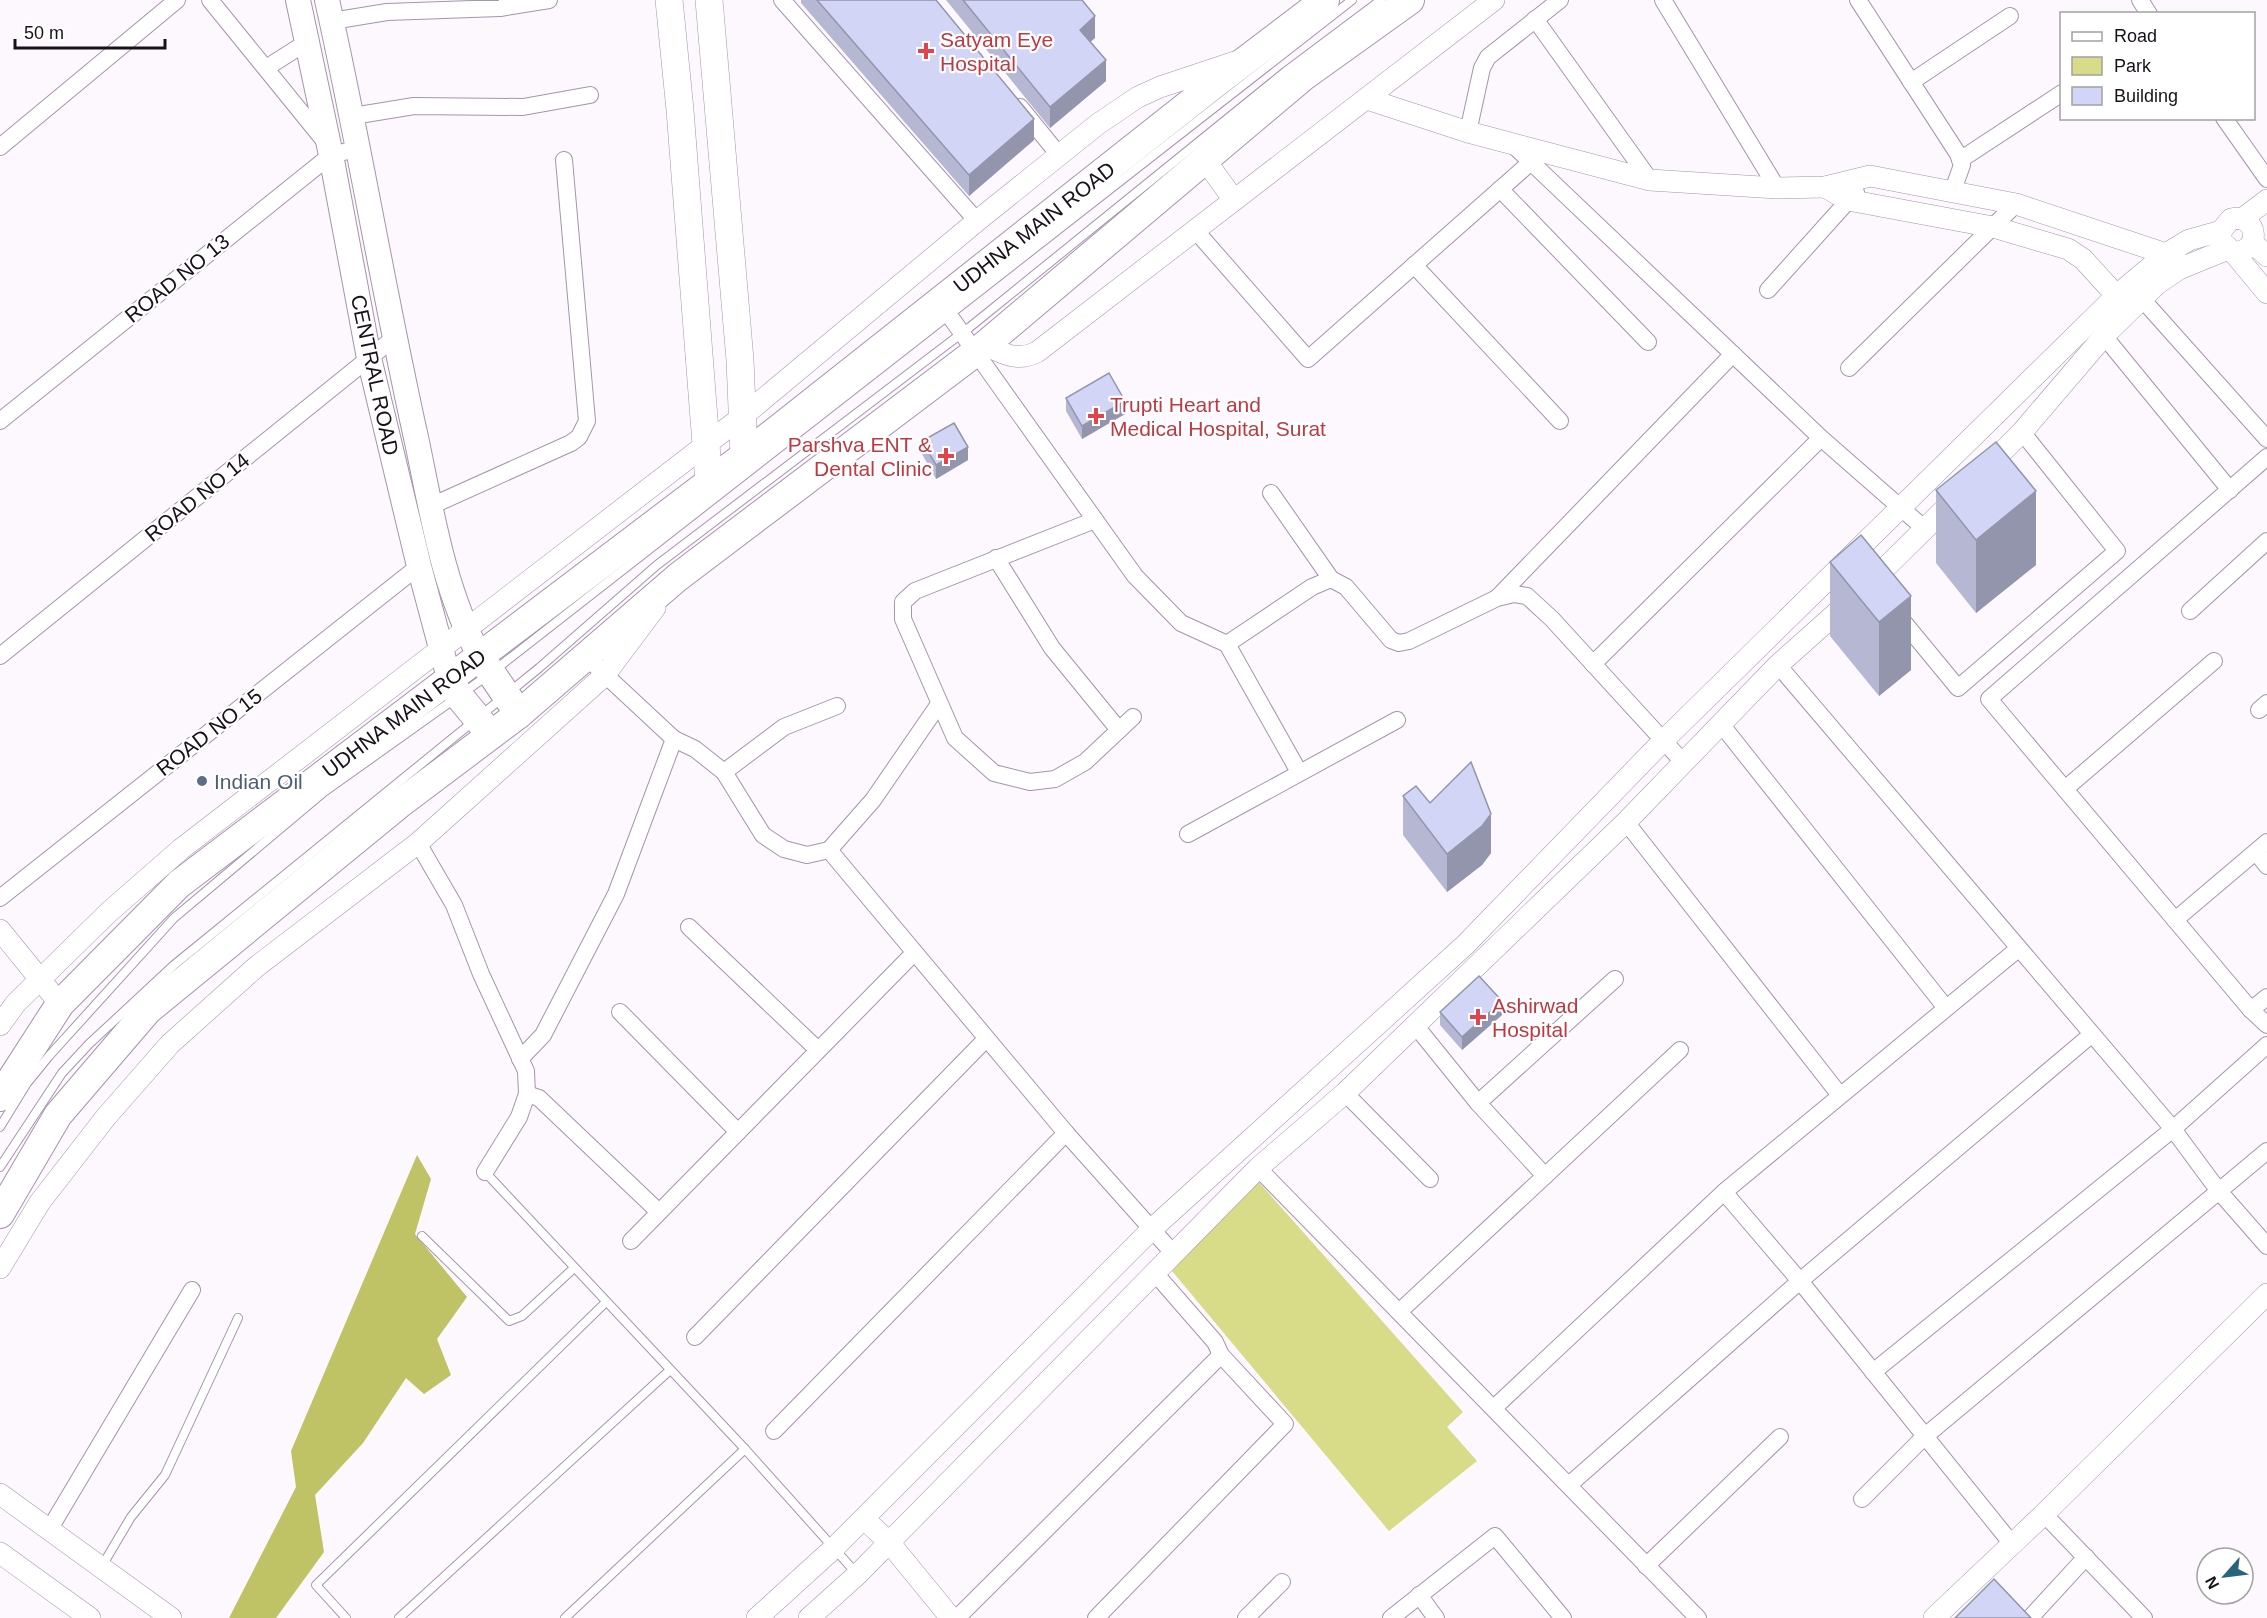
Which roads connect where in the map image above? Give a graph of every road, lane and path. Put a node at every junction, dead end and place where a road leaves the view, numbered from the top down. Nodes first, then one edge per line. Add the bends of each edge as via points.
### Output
1 (177, 0) edge
2 (210, 0) edge
3 (298, 0) edge
4 (549, 0) edge
5 (669, 0) edge
6 (709, 0) edge
7 (782, 0) edge
8 (1325, 0) edge
9 (1352, 0) edge
10 (1381, 0) edge
11 (1410, 0) edge
12 (1494, 0) edge
13 (1560, 0) edge
14 (1663, 0) edge
15 (1862, 1) edge
16 (329, 10) edge
17 (2010, 16) dead end
18 (1535, 19) junction
19 (307, 42) junction
20 (1247, 58) junction
21 (266, 68) junction
22 (1911, 82) junction
23 (1007, 91) edge
24 (2060, 94) edge
25 (590, 95) dead end
26 (1367, 99) junction
27 (353, 116) junction
28 (2225, 120) edge
29 (1468, 132) junction
30 (1511, 143) junction
31 (0, 147) edge
32 (360, 148) junction
33 (330, 150) junction
34 (1059, 155) junction
35 (564, 160) dead end
36 (1204, 160) junction
37 (1960, 160) junction
38 (1531, 162) junction
39 (1870, 176) junction
40 (2267, 179) edge
41 (1650, 180) junction
42 (1825, 187) junction
43 (1777, 188) junction
44 (1500, 189) junction
45 (1953, 190) junction
46 (1234, 200) junction
47 (1848, 200) junction
48 (2267, 200) edge
49 (2016, 204) junction
50 (2242, 219) junction
51 (976, 221) junction
52 (1993, 227) junction
53 (1195, 230) junction
54 (2260, 241) edge
55 (2227, 244) junction
56 (2166, 254) junction
57 (2193, 263) junction
58 (1414, 265) junction
59 (1768, 290) dead end
60 (2267, 293) edge
61 (2129, 301) junction
62 (944, 308) junction
63 (2104, 336) junction
64 (393, 338) junction
65 (1648, 342) dead end
66 (974, 344) junction
67 (1733, 354) junction
68 (369, 358) junction
69 (1849, 368) dead end
70 (743, 417) junction
71 (0, 421) edge
72 (1560, 421) dead end
73 (2022, 432) junction
74 (1821, 438) junction
75 (2267, 439) edge
76 (706, 444) junction
77 (744, 456) junction
78 (2267, 457) edge
79 (709, 483) junction
80 (2230, 490) junction
81 (1271, 493) dead end
82 (431, 506) junction
83 (1900, 507) junction
84 (1095, 520) junction
85 (1925, 529) junction
86 (2267, 541) edge
87 (996, 558) junction
88 (419, 566) junction
89 (1331, 579) junction
90 (1871, 582) junction
91 (1497, 598) junction
92 (2190, 611) dead end
93 (465, 629) junction
94 (1227, 644) junction
95 (441, 651) junction
96 (0, 656) edge
97 (2214, 661) dead end
98 (1593, 664) junction
99 (1778, 664) junction
100 (594, 666) junction
101 (498, 684) junction
102 (454, 687) junction
103 (939, 704) junction
104 (837, 706) dead end
105 (1133, 717) dead end
106 (1397, 720) dead end
107 (1721, 724) junction
108 (484, 727) junction
109 (1119, 730) junction
110 (674, 739) junction
111 (1664, 740) junction
112 (1683, 762) junction
113 (724, 772) junction
114 (1299, 772) junction
115 (2065, 789) junction
116 (1626, 822) junction
117 (1188, 834) dead end
118 (417, 843) junction
119 (2261, 847) edge
120 (829, 850) junction
121 (2267, 866) edge
122 (0, 898) edge
123 (2175, 920) junction
124 (689, 927) dead end
125 (0, 930) edge
126 (2018, 949) junction
127 (913, 954) junction
128 (40, 979) junction
129 (1616, 980) dead end
130 (2267, 997) edge
131 (60, 1004) junction
132 (1946, 1008) junction
133 (2251, 1010) junction
134 (620, 1012) dead end
135 (0, 1025) edge
136 (1415, 1025) junction
137 (2267, 1025) edge
138 (2091, 1035) junction
139 (986, 1039) junction
140 (2267, 1045) edge
141 (818, 1050) junction
142 (1680, 1050) dead end
143 (520, 1059) junction
144 (1345, 1093) junction
145 (527, 1094) junction
146 (1839, 1095) junction
147 (0, 1097) edge
148 (1478, 1103) junction
149 (0, 1127) edge
150 (2173, 1129) junction
151 (738, 1132) junction
152 (1066, 1133) junction
153 (2267, 1151) edge
154 (0, 1167) edge
155 (1258, 1168) junction
156 (485, 1172) joint
157 (1545, 1176) junction
158 (1430, 1179) dead end
159 (2218, 1190) junction
160 (1724, 1192) junction
161 (659, 1212) junction
162 (0, 1215) edge
163 (1152, 1229) junction
164 (422, 1236) dead end
165 (631, 1241) dead end
166 (2267, 1246) edge
167 (1173, 1253) junction
168 (0, 1268) edge
169 (574, 1268) junction
170 (1154, 1272) junction
171 (1800, 1281) junction
172 (192, 1290) dead end
173 (2267, 1294) edge
174 (606, 1302) junction
175 (1399, 1312) junction
176 (238, 1318) dead end
177 (695, 1337) dead end
178 (1221, 1355) junction
179 (670, 1370) junction
180 (1873, 1372) junction
181 (1495, 1407) junction
182 (774, 1431) dead end
183 (1780, 1437) dead end
184 (1924, 1437) junction
185 (745, 1449) junction
186 (1569, 1485) junction
187 (0, 1494) edge
188 (1862, 1499) dead end
189 (2044, 1514) junction
190 (864, 1519) junction
191 (49, 1530) junction
192 (888, 1541) junction
193 (2012, 1544) junction
194 (834, 1548) junction
195 (0, 1553) edge
196 (2086, 1557) junction
197 (1646, 1566) junction
198 (101, 1568) junction
199 (858, 1574) junction
200 (1282, 1582) dead end
201 (1419, 1595) junction
202 (90, 1618) edge
203 (171, 1618) edge
204 (346, 1618) edge
205 (399, 1618) edge
206 (566, 1618) edge
207 (757, 1618) edge
208 (809, 1618) edge
209 (951, 1618) edge
210 (957, 1618) edge
211 (1096, 1618) edge
212 (1246, 1618) edge
213 (1391, 1618) edge
214 (1436, 1618) edge
215 (1563, 1618) edge
216 (1698, 1618) edge
217 (1934, 1618) edge
218 (2030, 1618) edge
219 (2144, 1618) edge

1 - 31 street
2 - 21 street
3 - 19 main road, CENTRAL ROAD
4 - 16 street via 500,8
5 - 76 main road
6 - 70 main road
7 - 51 street
8 - 20 highway, UDHNA MAIN ROAD
9 - 62 lane
10 - 66 lane via 1285,72
11 - 36 highway via 1304,76
12 - 26 street
13 - 18 street
14 - 43 street
15 - 22 street
16 - 27 main road, CENTRAL ROAD
17 - 22 street
18 - 29 street via 1488,57
18 - 41 street
19 - 21 street
19 - 33 main road, CENTRAL ROAD
20 - 34 street via 1138,97
20 - 62 highway, UDHNA MAIN ROAD
21 - 33 street
22 - 37 street
23 - 34 street
24 - 37 street
25 - 27 street via 524,107 414,106
26 - 29 street
26 - 46 street
27 - 32 main road, CENTRAL ROAD
28 - 40 street
29 - 30 street
30 - 38 street
30 - 41 street
32 - 33 street, ROAD NO 13
32 - 64 main road, CENTRAL ROAD
33 - 68 main road, CENTRAL ROAD
33 - 71 street, ROAD NO 13
34 - 51 street
35 - 82 street via 587,421 571,443
36 - 46 street
36 - 66 highway
37 - 45 street via 1960,174
38 - 44 street
38 - 67 street
39 - 42 street
39 - 45 street
39 - 47 street
41 - 43 street
42 - 43 street
42 - 47 street
44 - 58 street
44 - 65 street
45 - 49 street
46 - 53 street
47 - 52 street
47 - 59 street
48 - 50 street
49 - 52 street
49 - 56 street
50 - 54 street
50 - 55 street via 2227,222
51 - 70 street
52 - 61 street via 2068,249
52 - 69 street
53 - 58 street via 1308,359
53 - 66 street via 1037,352 1019,358
54 - 55 street via 2245,251
55 - 56 street via 2189,240
55 - 57 street
55 - 60 street
56 - 57 street
56 - 61 street
57 - 61 street
58 - 72 street
61 - 63 street
61 - 75 street
61 - 83 street
62 - 66 street
62 - 77 highway, UDHNA MAIN ROAD
62 - 101 lane
63 - 73 street
63 - 80 street
64 - 68 street, ROAD NO 14
64 - 82 main road, CENTRAL ROAD
66 - 84 street
66 - 100 highway via 678,577
66 - 101 lane via 657,565 544,665
67 - 74 street
67 - 91 street
68 - 88 main road, CENTRAL ROAD
68 - 96 street, ROAD NO 14
70 - 76 street
70 - 77 main road
73 - 85 street
73 - 90 street via 2118,551 1958,688
74 - 83 street
74 - 98 street
76 - 79 main road
76 - 93 street
77 - 79 highway, UDHNA MAIN ROAD
78 - 80 street
79 - 101 highway, UDHNA MAIN ROAD
80 - 115 street via 1989,699
81 - 89 street
82 - 93 main road, CENTRAL ROAD via 440,550
83 - 85 street
83 - 111 street
84 - 87 street
84 - 94 street via 1135,576 1181,623
85 - 90 street
86 - 92 street
87 - 103 street via 932,582 903,602 903,620
87 - 109 street via 1052,648
88 - 95 main road, CENTRAL ROAD
88 - 122 street, ROAD NO 15
89 - 91 street via 1346,587 1390,640 1399,643
89 - 94 street via 1312,587
90 - 99 street
91 - 98 street via 1527,596
93 - 95 street
93 - 101 main road, CENTRAL ROAD
94 - 114 street
95 - 102 main road, CENTRAL ROAD
95 - 128 street via 181,849
97 - 115 street
98 - 111 street
99 - 107 street
99 - 126 street
100 - 101 highway
100 - 110 street
100 - 118 street
101 - 102 highway, UDHNA MAIN ROAD
101 - 108 highway
102 - 108 highway, CENTRAL ROAD
102 - 131 highway, UDHNA MAIN ROAD via 178,884
102 - 149 lane via 174,918 49,1056
103 - 109 street via 955,738 994,773 1030,783 1055,778 1085,762
103 - 120 street via 873,800
104 - 113 street via 784,727
105 - 109 street
106 - 114 street
107 - 112 street
107 - 132 street
108 - 154 lane via 174,965 62,1073
108 - 162 highway via 402,802 148,1010 58,1115
110 - 113 street via 695,749
110 - 143 street via 616,894 543,1035
111 - 112 street
111 - 163 street via 1465,945
112 - 116 street
113 - 120 street via 763,835 784,849 807,855
114 - 117 street
115 - 123 street
116 - 136 street
116 - 146 street
118 - 143 street via 454,905
118 - 168 street via 256,967 170,1044 106,1117 40,1202
119 - 121 street
119 - 123 street
120 - 127 street
123 - 133 street
124 - 141 street
125 - 128 street
126 - 132 street
126 - 138 street
127 - 139 street
127 - 141 street
128 - 131 street
128 - 135 street
129 - 148 street
130 - 133 street
131 - 147 highway, UDHNA MAIN ROAD
132 - 146 street
133 - 137 street
134 - 151 street
136 - 144 street
136 - 148 street
138 - 150 street
138 - 171 street
139 - 152 street
139 - 177 street
140 - 150 street
141 - 151 street
142 - 157 street
143 - 145 street
144 - 155 street
144 - 158 street
145 - 156 street via 519,1117
145 - 161 street via 539,1098
146 - 160 street
148 - 157 street
150 - 159 street
150 - 180 street
151 - 161 street
152 - 163 street
152 - 182 street
153 - 159 street
155 - 167 street
155 - 175 street
156 - 169 lane
157 - 175 street
159 - 166 street
159 - 184 street
160 - 171 street
160 - 181 street
161 - 165 street
163 - 167 street
163 - 190 street
164 - 169 lane via 509,1321 522,1316
167 - 170 street
169 - 174 lane
170 - 178 street via 1215,1342
170 - 192 street
171 - 180 street
171 - 186 street
172 - 191 street
173 - 189 street
174 - 179 lane
174 - 204 lane via 316,1585
175 - 181 street
176 - 198 lane via 165,1475 131,1517
178 - 210 street
178 - 211 street via 1285,1424
179 - 185 lane
179 - 205 lane
180 - 184 street
181 - 186 street
183 - 197 street
184 - 188 street
184 - 193 street
185 - 194 lane
185 - 206 lane
186 - 197 street
187 - 191 street
189 - 193 street
189 - 196 street
190 - 192 street
190 - 194 street
191 - 198 street
192 - 199 street
192 - 209 street
193 - 217 street
194 - 199 lane
194 - 207 street
195 - 202 street
196 - 218 street
196 - 219 street
197 - 216 street
198 - 203 street
199 - 208 street
200 - 212 street
201 - 213 street
201 - 214 street
201 - 215 street via 1495,1536

